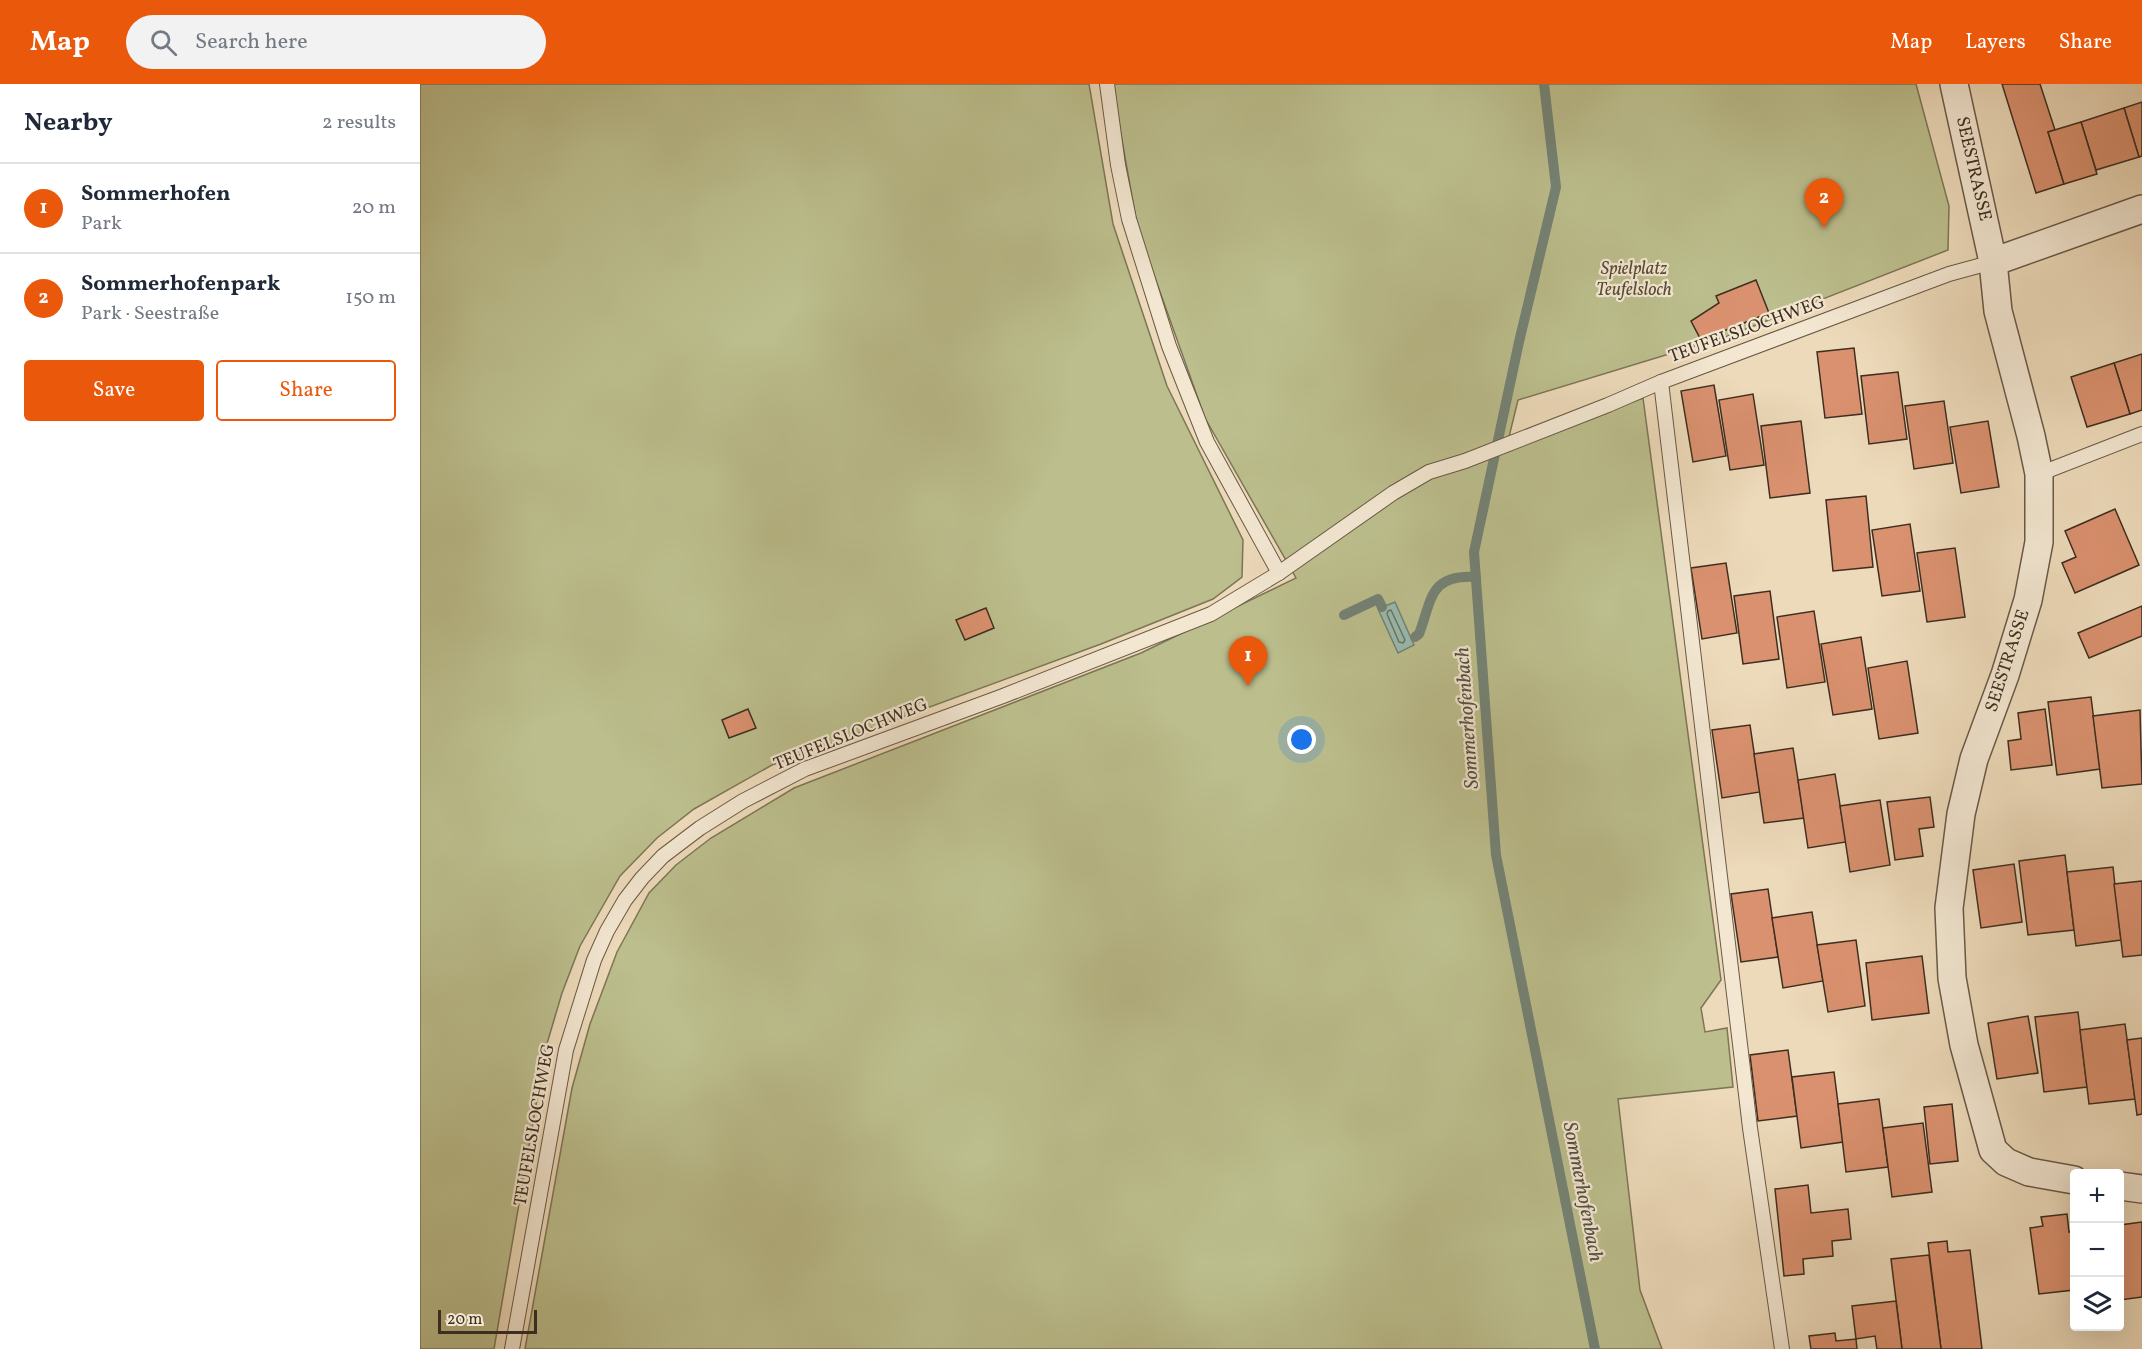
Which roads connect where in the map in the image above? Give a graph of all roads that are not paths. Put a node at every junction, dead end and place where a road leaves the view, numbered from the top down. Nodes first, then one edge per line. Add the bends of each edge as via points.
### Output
1 (1107, 84) edge
2 (1954, 84) edge
3 (2142, 209) edge
4 (1993, 262) junction
5 (1661, 382) junction
6 (2142, 434) edge
7 (2039, 474) junction
8 (1279, 573) junction
9 (2070, 1179) edge
10 (2124, 1187) edge
11 (2142, 1189) edge
12 (512, 1349) edge
13 (1782, 1349) edge

1 - 8 lane via 1129,219 1168,346 1207,442
2 - 4 street, SEESTRASSE
3 - 4 street
4 - 5 lane, TEUFELSLOCHWEG via 1949,274
4 - 7 street, SEESTRASSE via 1998,311
5 - 8 lane, TEUFELSLOCHWEG via 1429,472
5 - 13 lane via 1750,1128
6 - 7 lane
7 - 9 street, SEESTRASSE via 2039,542 2028,600 1974,759 1961,813 1949,908 1952,968 1964,1045 1993,1149 2006,1162 2029,1172
8 - 12 lane, TEUFELSLOCHWEG via 1211,614 805,769 744,801 663,856 625,900 607,931 566,1050
10 - 11 street

